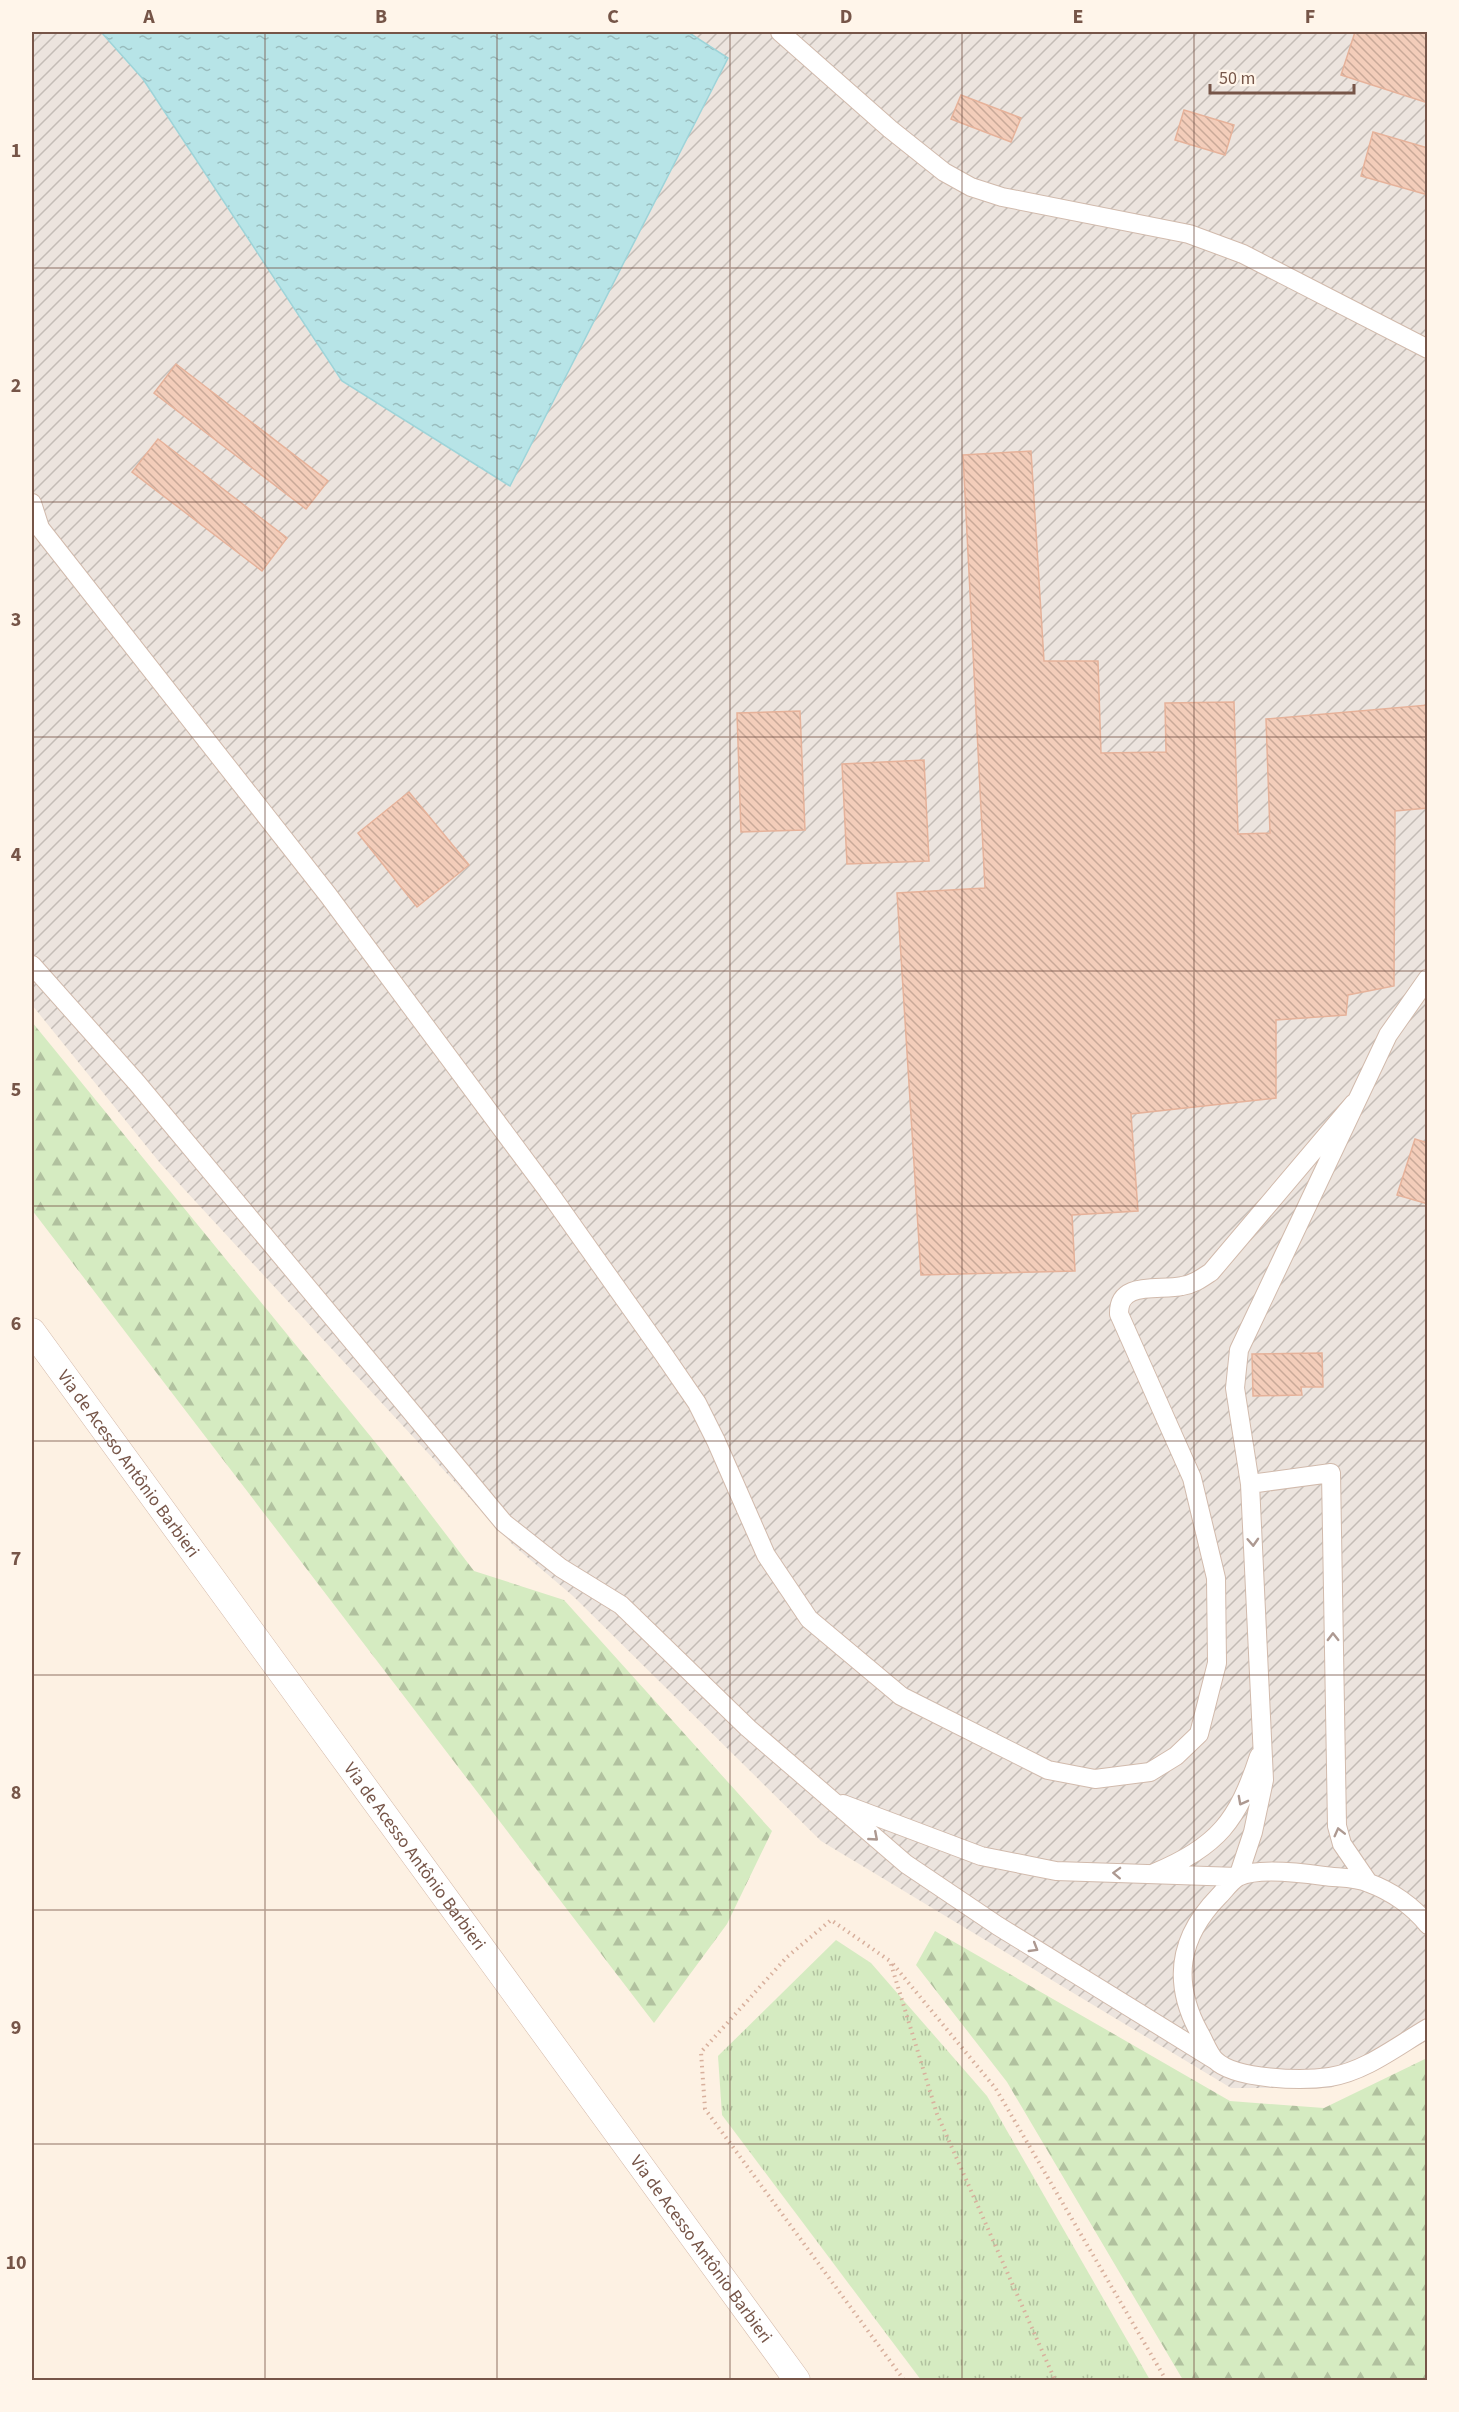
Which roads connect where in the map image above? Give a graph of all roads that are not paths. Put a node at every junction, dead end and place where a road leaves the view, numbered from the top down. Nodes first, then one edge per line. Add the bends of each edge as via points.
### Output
1 (780, 32) edge
2 (1428, 349) edge
3 (32, 503) edge
4 (36, 526) edge
5 (32, 965) edge
6 (1428, 978) edge
7 (1354, 1103) junction
8 (32, 1331) edge
9 (1250, 1484) junction
10 (1262, 1746) junction
11 (830, 1799) junction
12 (1150, 1875) junction
13 (1238, 1877) junction
14 (1368, 1882) junction
15 (1421, 1911) edge
16 (1428, 1925) edge
17 (1426, 2027) edge
18 (1215, 2060) junction
19 (797, 2380) edge

1 - 2 street via 890,129 944,172 971,187 1002,197 1189,234 1242,254
3 - 4 street
4 - 7 street via 328,895 662,1352 697,1403 766,1556 809,1619 901,1696 1022,1759 1048,1770 1095,1779 1150,1772 1176,1756 1199,1734 1217,1663 1215,1578 1192,1478 1119,1314 1119,1306 1125,1294 1135,1290 1181,1287 1211,1272
5 - 11 street via 137,1083 504,1523 561,1568 621,1605 748,1728
6 - 7 street via 1388,1035
7 - 9 street via 1239,1350 1235,1388
8 - 19 main road, Via de Acesso Antônio Barbieri
9 -> 10 street
14 -> 9 street via 1342,1844 1337,1826 1331,1473
10 -> 12 street via 1249,1788 1219,1835 1191,1857
10 - 13 street via 1262,1791
12 -> 11 street via 1056,1871 981,1857
11 -> 18 street via 906,1864 998,1926
12 - 13 street
13 - 14 street via 1263,1872
13 - 18 street via 1198,1921 1181,1966 1187,2010
14 - 15 street
15 - 16 street
17 - 18 street via 1383,2056 1331,2077 1257,2076

